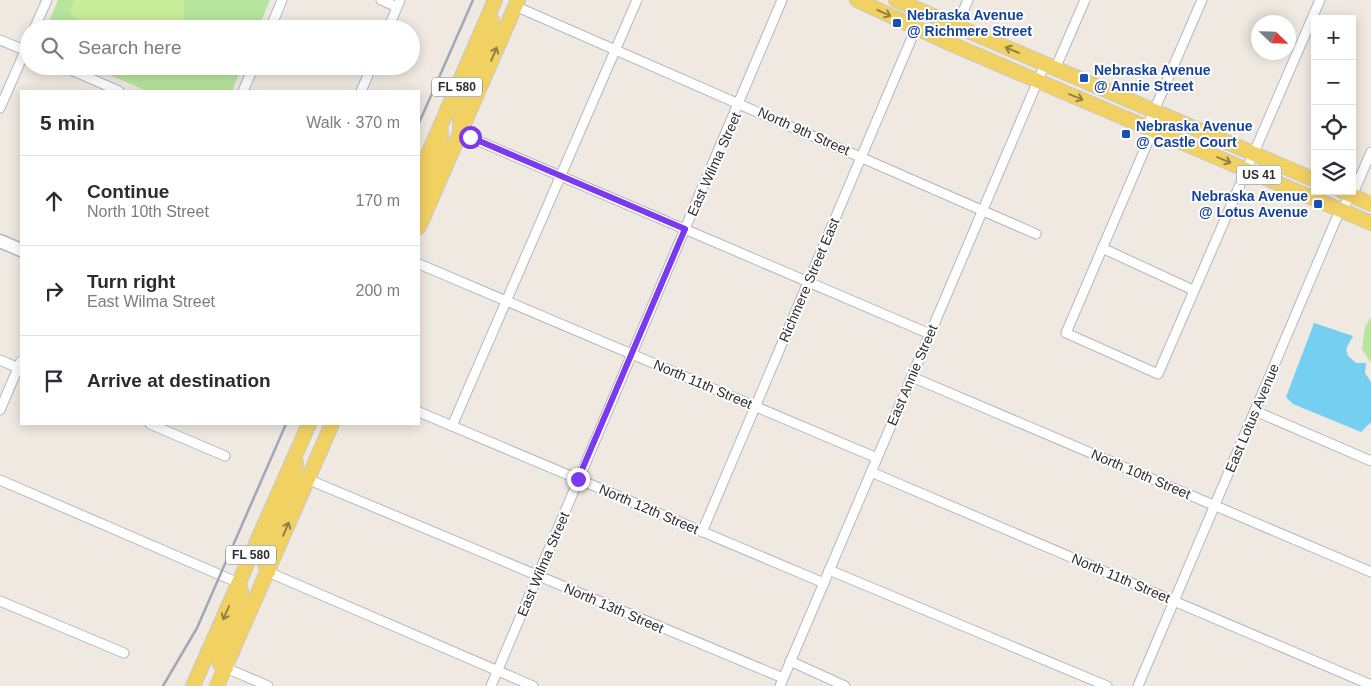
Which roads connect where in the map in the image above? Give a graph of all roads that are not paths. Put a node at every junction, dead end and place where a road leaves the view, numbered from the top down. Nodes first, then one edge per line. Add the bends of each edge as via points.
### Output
1 (47, 0) edge
2 (282, 0) edge
3 (382, 0) edge
4 (496, 0) edge
5 (637, 0) edge
6 (782, 0) edge
7 (857, 0) edge
8 (896, 0) edge
9 (968, 0) edge
10 (1085, 0) edge
11 (1202, 0) edge
12 (1320, 0) edge
13 (399, 3) edge
14 (517, 3) edge
15 (38, 20) edge
16 (274, 20) edge
17 (392, 20) edge
18 (956, 26) junction
19 (916, 28) junction
20 (0, 40) edge
21 (950, 43) junction
22 (20, 48) edge
23 (616, 49) junction
24 (20, 66) edge
25 (1050, 67) junction
26 (83, 75) edge
27 (250, 75) edge
28 (368, 75) edge
29 (1038, 81) junction
30 (117, 90) edge
31 (244, 90) edge
32 (361, 90) edge
33 (740, 103) junction
34 (0, 108) edge
35 (1155, 110) junction
36 (440, 126) junction
37 (1150, 129) junction
38 (460, 133) junction
39 (1371, 152) edge
40 (1254, 154) junction
41 (862, 156) junction
42 (1246, 170) junction
43 (420, 173) edge
44 (561, 176) junction
45 (1311, 178) edge
46 (1356, 178) edge
47 (1346, 195) edge
48 (1351, 195) edge
49 (420, 201) edge
50 (1371, 204) edge
51 (983, 210) junction
52 (1340, 210) junction
53 (1371, 223) edge
54 (420, 225) edge
55 (685, 229) junction
56 (1036, 234) dead end
57 (0, 241) edge
58 (1102, 248) junction
59 (20, 250) edge
60 (420, 264) edge
61 (809, 281) junction
62 (1193, 290) junction
63 (508, 302) junction
64 (930, 334) junction
65 (632, 354) junction
66 (0, 360) edge
67 (20, 366) edge
68 (912, 377) junction
69 (755, 407) junction
70 (0, 410) edge
71 (1256, 411) junction
72 (420, 412) edge
73 (152, 425) edge
74 (309, 425) edge
75 (322, 425) edge
76 (332, 425) edge
77 (452, 426) junction
78 (296, 452) junction
79 (226, 456) dead end
80 (877, 458) junction
81 (1371, 461) edge
82 (871, 472) junction
83 (307, 478) junction
84 (578, 479) junction
85 (0, 480) edge
86 (1216, 506) junction
87 (702, 532) junction
88 (829, 570) junction
89 (268, 572) junction
90 (1371, 572) edge
91 (538, 576) junction
92 (239, 583) junction
93 (824, 583) junction
94 (0, 601) edge
95 (1174, 601) junction
96 (124, 653) dead end
97 (790, 661) junction
98 (226, 668) junction
99 (497, 671) junction
100 (781, 682) edge
101 (1371, 685) edge
102 (193, 686) edge
103 (217, 686) edge
104 (268, 686) edge
105 (491, 686) edge
106 (533, 686) edge
107 (844, 686) edge
108 (1107, 686) edge
109 (1138, 686) edge

1 - 15 street
2 - 16 street
3 - 13 street
4 - 36 main road, FL 580
4 - 38 main road via 488,40 460,106
5 - 23 street
6 - 33 street, East Wilma Street
7 -> 19 main road, US 41
8 - 18 main road, US 41
9 - 18 street
10 - 25 street, East Annie Street
11 - 35 street
12 - 40 street
13 - 17 street
14 - 23 street, North 9th Street
38 -> 14 main road, FL 580
18 - 21 street
25 -> 18 main road, US 41
19 - 21 main road, US 41
19 - 41 street, Richmere Street East
20 - 22 street
21 - 29 main road, US 41
23 - 33 street, North 9th Street
23 - 44 street
24 - 34 street
25 - 29 street, East Annie Street
25 - 35 main road, US 41
26 - 30 street
27 - 31 street
28 - 32 street
29 -> 37 main road, US 41
29 - 51 street, East Annie Street
33 - 41 street, North 9th Street
33 - 55 street, East Wilma Street
35 - 37 street
35 - 40 main road, US 41
36 - 43 main road, FL 580
36 - 49 main road via 440,151
37 -> 42 main road, US 41
37 - 58 street
38 - 44 street
38 - 54 main road, FL 580
39 - 46 street, East Lotus Avenue
40 - 42 street
40 - 45 main road, US 41
41 - 51 street, North 9th Street
41 - 61 street, Richmere Street East
42 - 52 main road, US 41
42 - 62 street
44 - 55 street
44 - 63 street
47 - 52 street, East Lotus Avenue
48 - 50 main road
51 - 56 street, North 9th Street
51 - 64 street, East Annie Street
52 - 53 main road, US 41
52 - 71 street, East Lotus Avenue
55 - 61 street
55 - 65 street, East Wilma Street
57 - 59 street
58 - 62 street
58 - 62 street via 1066,333 1158,374
60 - 63 street, North 11th Street
61 - 64 street
61 - 69 street, Richmere Street East
63 - 65 street, North 11th Street
63 - 77 street
64 - 68 street, East Annie Street
65 - 69 street, North 11th Street
65 - 84 street, East Wilma Street
66 - 67 street
67 - 70 street
68 - 80 street, East Annie Street
68 - 86 street, North 10th Street
69 - 80 street, North 11th Street
69 - 87 street, Richmere Street East
71 - 81 street
71 - 86 street, East Lotus Avenue
72 - 77 street, North 12th Street
73 - 79 street
74 - 78 main road, FL 580
75 - 83 main road via 305,463 303,471
76 - 83 main road, FL 580
77 - 84 street, North 12th Street
78 - 89 main road via 294,484 263,559
78 - 92 main road, FL 580
80 - 82 street, East Annie Street
82 - 88 street, East Annie Street
82 - 95 street, North 11th Street
89 -> 83 main road, FL 580
83 - 91 street, North 13th Street
84 - 87 street, North 12th Street
84 - 91 street, East Wilma Street
85 - 92 street
86 - 90 street, North 10th Street
86 - 95 street, East Lotus Avenue
87 - 93 street, North 12th Street
88 - 93 street, East Annie Street
88 - 108 street
89 - 98 main road, FL 580
89 - 99 street
91 - 99 street, East Wilma Street
91 - 100 street, North 13th Street
92 - 98 main road via 243,593 242,604 219,660
92 -> 102 main road, FL 580
93 - 97 street, East Annie Street
94 - 96 street
95 - 101 street, North 11th Street
95 - 109 street, East Lotus Avenue
97 - 100 street, East Annie Street
97 - 107 street
98 - 103 main road, FL 580
98 - 104 street
99 - 105 street, East Wilma Street
99 - 106 street

